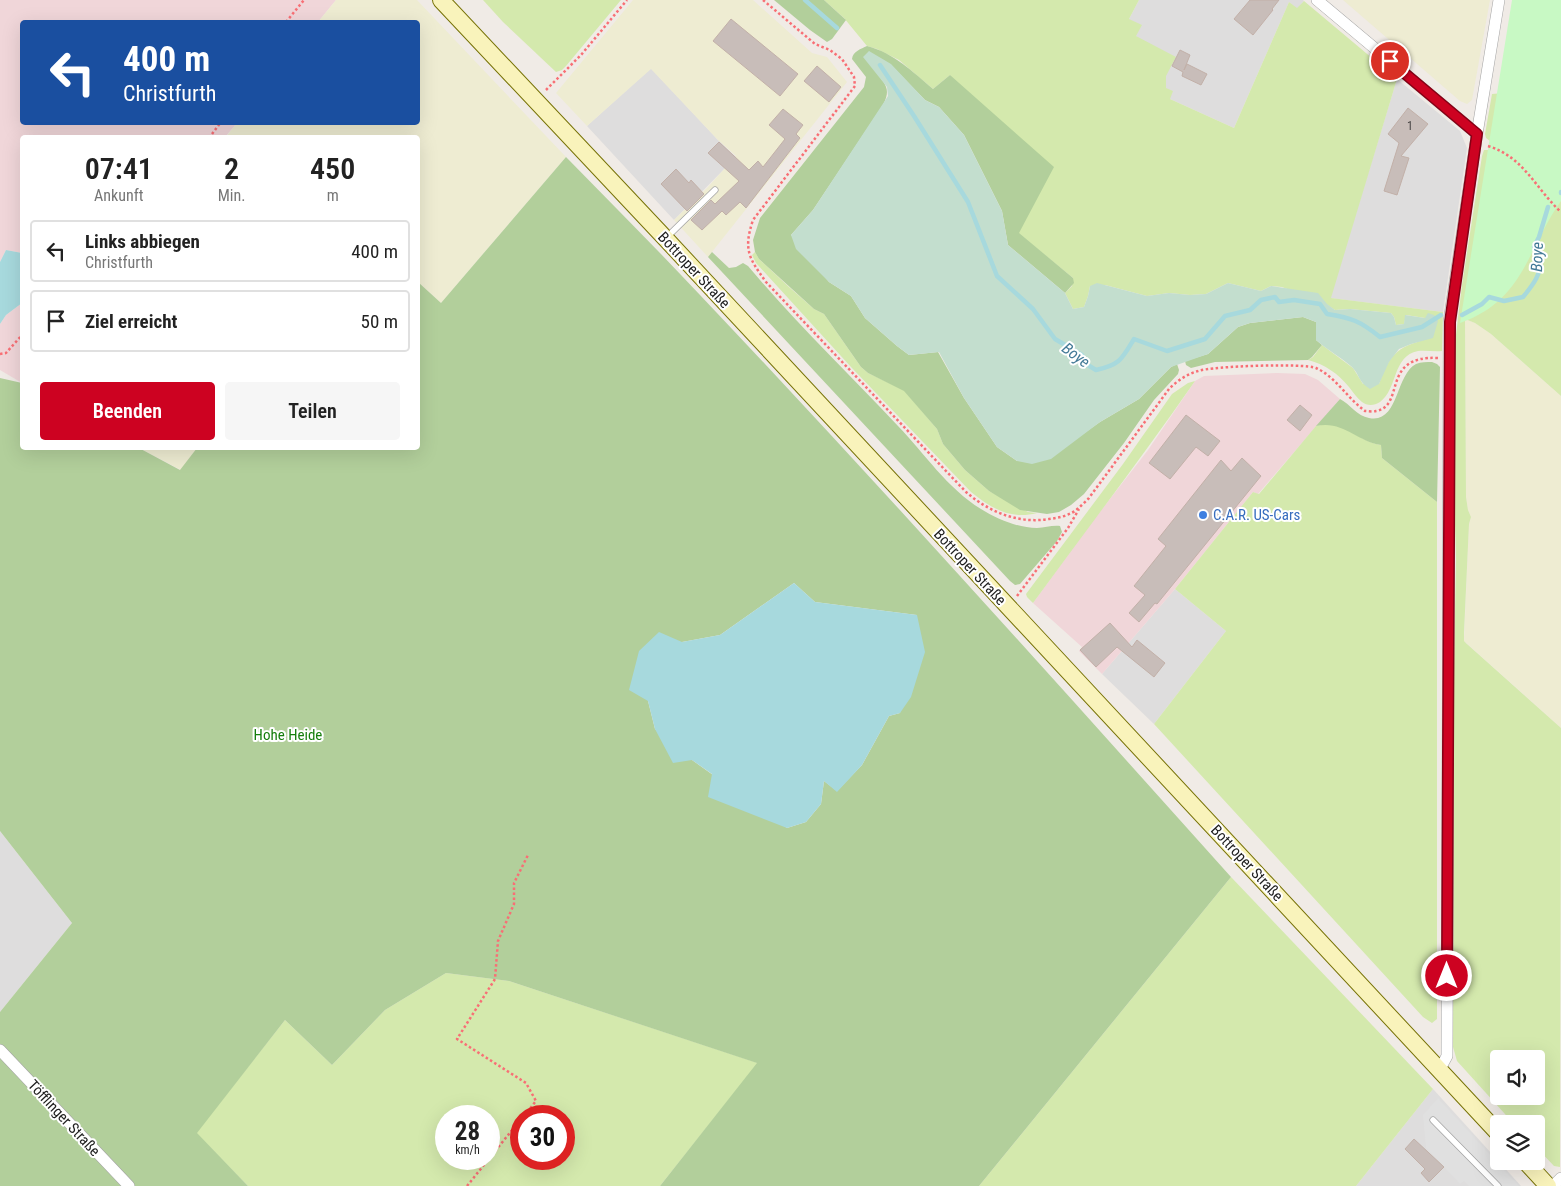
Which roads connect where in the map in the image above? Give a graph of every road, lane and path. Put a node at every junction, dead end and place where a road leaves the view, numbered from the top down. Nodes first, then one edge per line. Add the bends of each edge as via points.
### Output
1 (304, 0) edge
2 (441, 0) edge
3 (627, 0) edge
4 (763, 0) edge
5 (1317, 0) edge
6 (1499, 0) edge
7 (288, 20) edge
8 (536, 100) junction
9 (1477, 138) junction
10 (715, 190) dead end
11 (1561, 212) edge
12 (665, 238) junction
13 (20, 337) edge
14 (0, 354) edge
15 (1449, 358) junction
16 (1081, 505) junction
17 (1008, 608) junction
18 (528, 855) dead end
19 (0, 1050) edge
20 (1440, 1069) junction
21 (533, 1105) edge
22 (1433, 1120) dead end
23 (1490, 1124) edge
24 (510, 1133) edge
25 (1533, 1170) edge
26 (1561, 1178) edge
27 (129, 1186) edge
28 (467, 1186) edge
29 (1498, 1186) edge
30 (1548, 1186) edge
31 (1552, 1186) edge

1 - 7 path
2 - 8 main road, Bottroper Straße
3 - 8 path via 581,55
4 - 16 path via 815,44 842,59 854,76 855,86 753,220 747,244 752,263 766,282 974,499 996,512 1036,521 1060,518
5 - 9 street
6 - 9 street
8 - 12 main road, Bottroper Straße
9 - 11 path via 1509,154
9 - 15 street via 1450,322
10 - 12 lane
12 - 17 main road, Bottroper Straße
13 - 14 path via 6,353
15 - 16 path via 1427,357 1406,364 1390,400 1378,411 1364,411 1327,375 1314,367 1263,366 1197,371 1169,389 1132,442
15 - 20 street via 1447,1056
16 - 17 path via 1068,528
17 - 20 main road, Bottroper Straße
18 - 21 path via 514,883 514,904 498,941 495,979 457,1039 526,1083 536,1101
19 - 27 street, Töfflinger Straße
20 - 23 main road, Bottroper Straße
22 - 29 lane
24 - 28 path
25 - 30 main road
26 - 31 street

